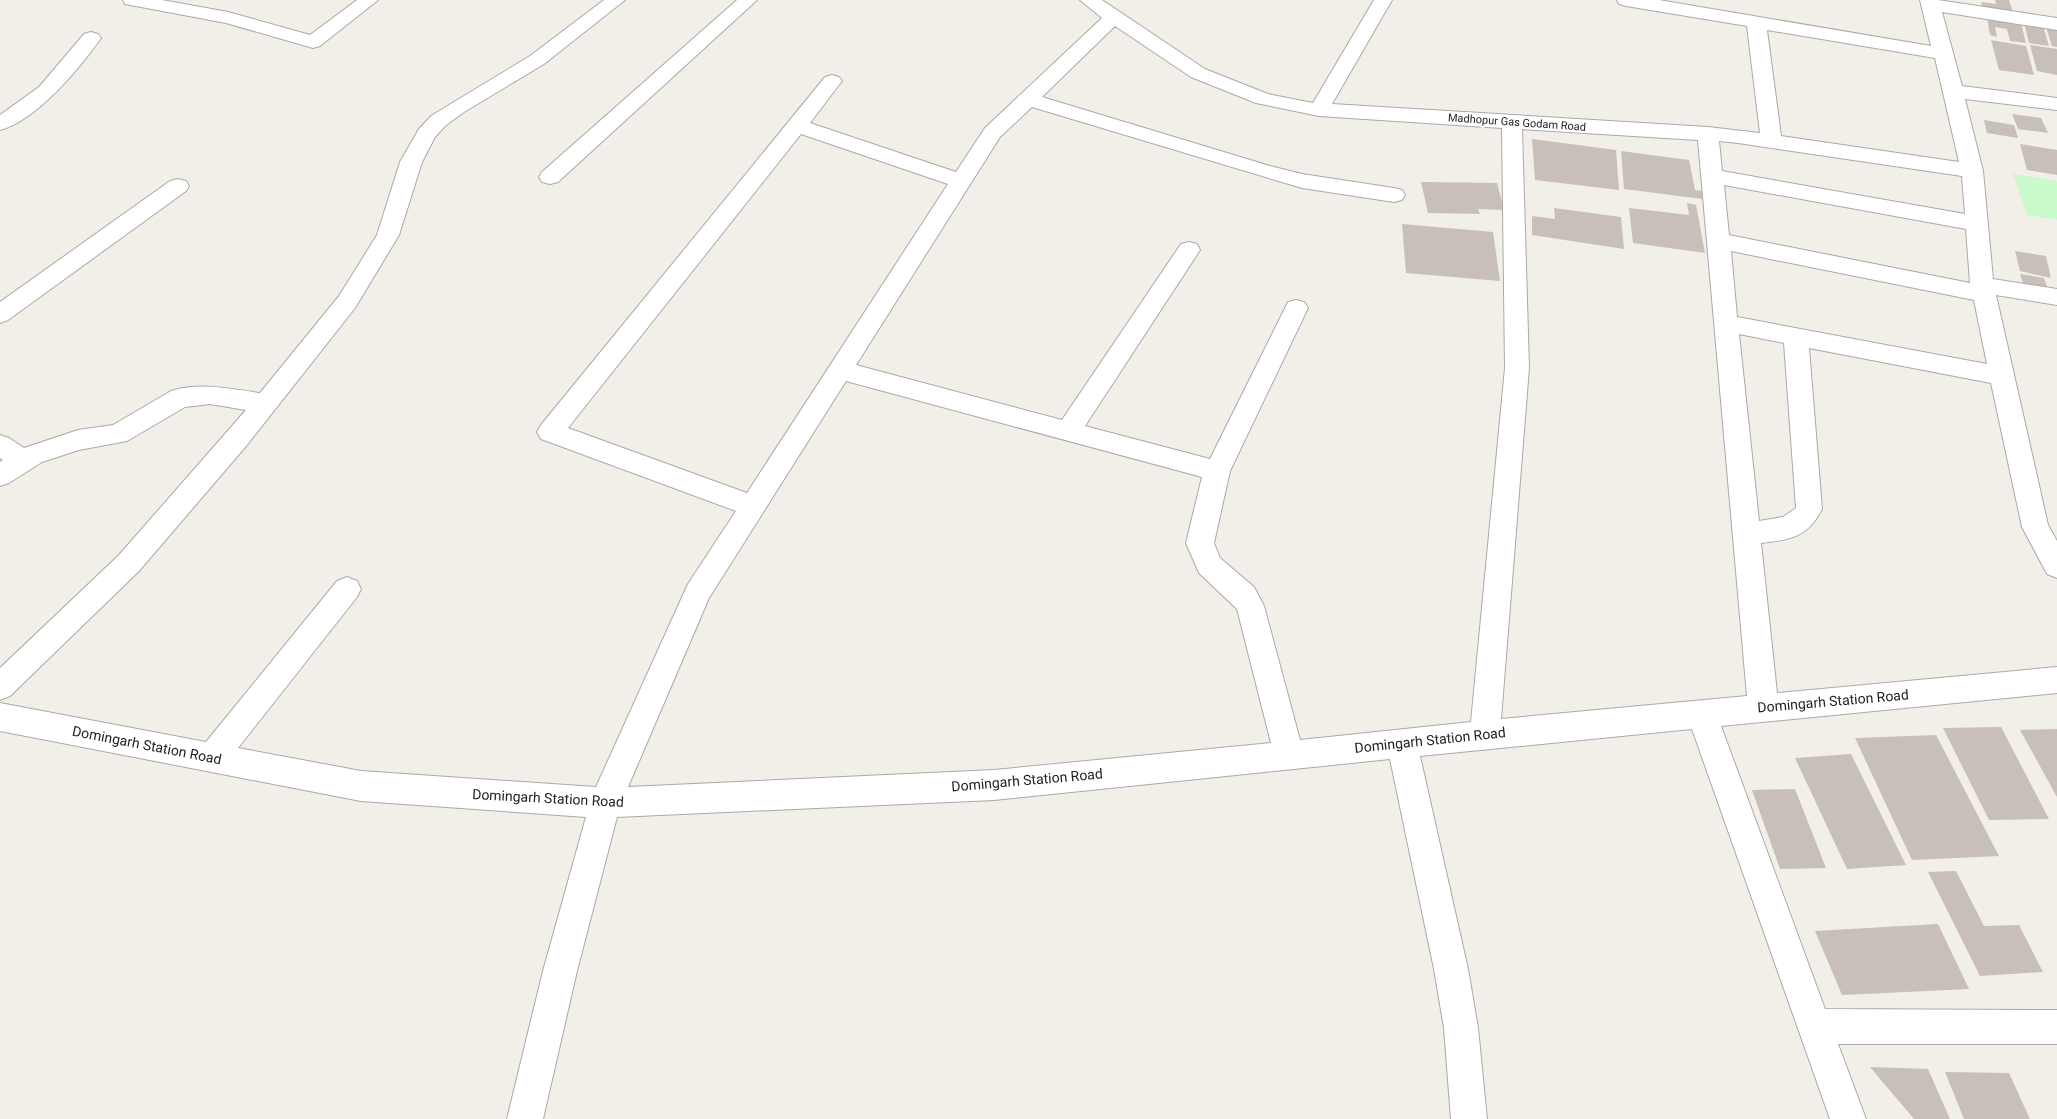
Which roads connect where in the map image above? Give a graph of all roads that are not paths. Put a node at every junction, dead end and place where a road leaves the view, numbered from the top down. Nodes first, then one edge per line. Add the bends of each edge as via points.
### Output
1 (132, 0) edge
2 (369, 0) edge
3 (616, 0) edge
4 (748, 0) edge
5 (1088, 0) edge
6 (1383, 0) edge
7 (1626, 0) edge
8 (1929, 3) edge
9 (1114, 17) junction
10 (1756, 22) junction
11 (2057, 24) edge
12 (91, 38) dead end
13 (1943, 54) junction
14 (832, 81) dead end
15 (1954, 91) junction
16 (1028, 99) junction
17 (2057, 104) edge
18 (1319, 110) junction
19 (1512, 122) junction
20 (0, 124) edge
21 (796, 125) junction
22 (1708, 134) junction
23 (1771, 141) junction
24 (1972, 171) junction
25 (1712, 176) junction
26 (550, 177) dead end
27 (962, 181) junction
28 (178, 186) dead end
29 (1394, 196) dead end
30 (1976, 223) junction
31 (1718, 241) junction
32 (1189, 250) dead end
33 (1984, 290) junction
34 (2057, 297) edge
35 (1296, 308) dead end
36 (0, 314) edge
37 (1726, 323) junction
38 (1796, 337) junction
39 (841, 370) junction
40 (2002, 376) junction
41 (266, 404) junction
42 (1068, 431) junction
43 (0, 445) edge
44 (23, 460) junction
45 (1217, 471) junction
46 (0, 476) edge
47 (753, 506) junction
48 (1747, 533) junction
49 (2057, 566) edge
50 (347, 589) dead end
51 (2057, 680) edge
52 (0, 687) edge
53 (1763, 707) junction
54 (1702, 713) junction
55 (0, 717) edge
56 (1485, 734) junction
57 (1402, 743) junction
58 (1289, 755) junction
59 (212, 758) junction
60 (605, 803) junction
61 (1814, 1026) junction
62 (2057, 1027) edge
63 (525, 1119) edge
64 (1469, 1119) edge
65 (1848, 1119) edge

1 - 2 street via 228,18 313,42
3 - 41 street via 537,60 457,108 426,134 411,162 394,220 380,250 347,302
4 - 26 street
5 - 9 street, Madhopur Gas Godam Road
6 - 18 street
7 - 10 street
8 - 11 street
8 - 13 street
9 - 16 street
9 - 18 street, Madhopur Gas Godam Road via 1198,73 1263,99
10 - 13 street
10 - 23 street
12 - 20 street via 46,91
13 - 15 street
14 - 21 street
15 - 17 street
15 - 24 street
16 - 27 street via 992,133
16 - 29 street via 1264,171 1302,181
18 - 19 street, Madhopur Gas Godam Road
19 - 22 street, Madhopur Gas Godam Road
19 - 56 street via 1517,368
21 - 27 street
21 - 47 street via 550,432
22 - 23 street, Madhopur Gas Godam Road
22 - 25 street
23 - 24 street, Madhopur Gas Godam Road
24 - 30 street
25 - 30 street
25 - 31 street
27 - 39 street
28 - 36 street
30 - 33 street
31 - 33 street
31 - 37 street
32 - 42 street
33 - 34 street
33 - 40 street
35 - 45 street
37 - 38 street
37 - 48 street
38 - 40 street
38 - 48 street via 1809,509 1805,518 1794,526
39 - 42 street
39 - 47 street
40 - 49 street via 2035,527
41 - 44 street via 210,395 180,398 118,434 78,440
41 - 52 street via 129,563
42 - 45 street
43 - 44 street
44 - 46 street
45 - 58 street via 1200,543 1209,564 1244,596 1250,606
47 - 60 street via 698,592
48 - 53 street
50 - 59 street
51 - 53 street, Domingarh Station Road
53 - 54 street, Domingarh Station Road
54 - 56 street, Domingarh Station Road
54 - 61 street
55 - 59 street, Domingarh Station Road
56 - 57 street, Domingarh Station Road
57 - 58 street, Domingarh Station Road
57 - 64 street via 1451,969 1461,1028
58 - 60 street, Domingarh Station Road via 994,785
59 - 60 street, Domingarh Station Road via 361,786
60 - 63 street
61 - 62 street
61 - 65 street

